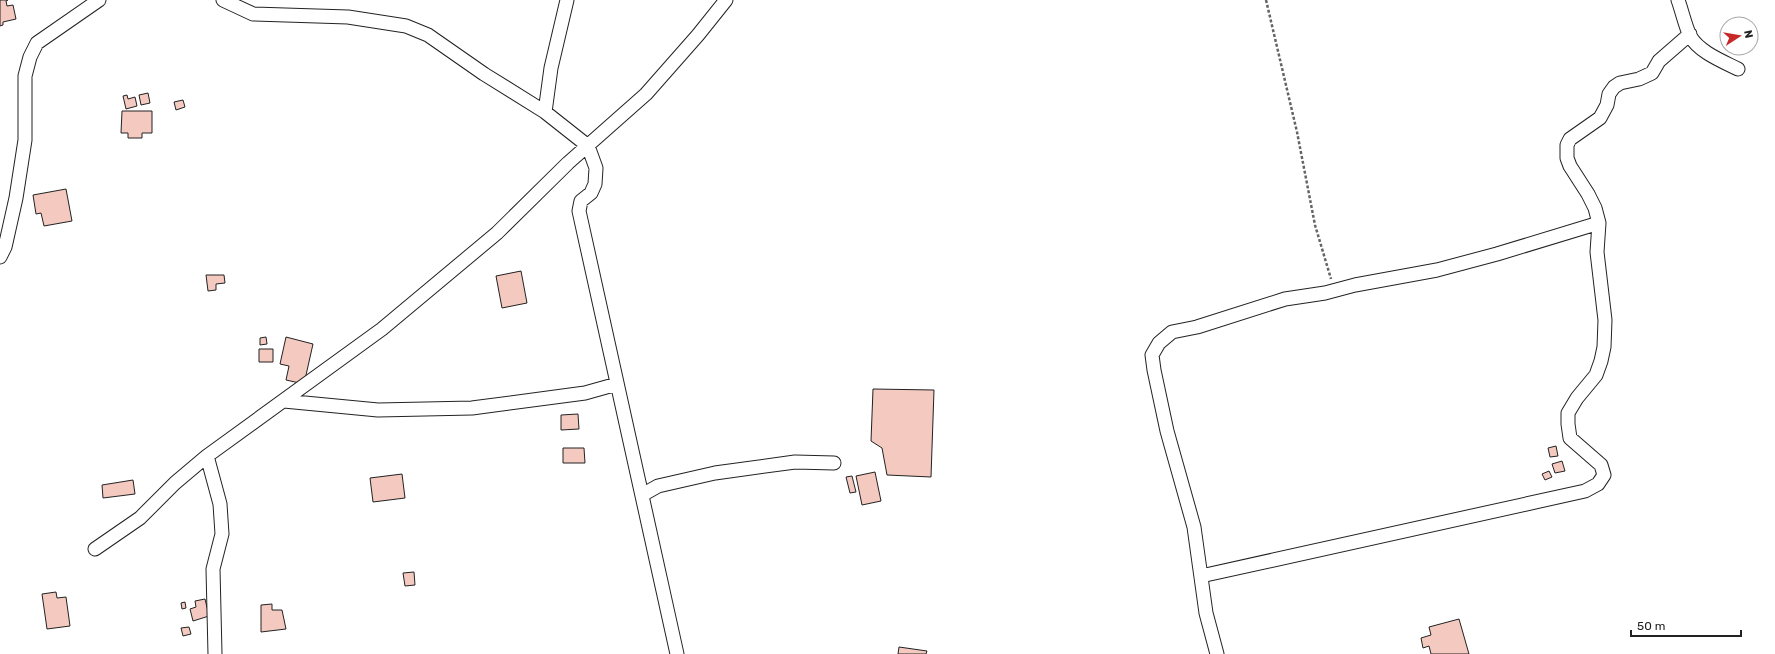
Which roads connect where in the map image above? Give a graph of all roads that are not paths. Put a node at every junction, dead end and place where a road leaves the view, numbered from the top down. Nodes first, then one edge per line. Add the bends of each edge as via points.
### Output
1 (99, 0) edge
2 (223, 0) edge
3 (567, 0) edge
4 (726, 0) edge
5 (1678, 0) edge
6 (1690, 34) junction
7 (1738, 69) dead end
8 (545, 112) junction
9 (588, 146) junction
10 (1598, 223) junction
11 (0, 257) edge
12 (616, 384) junction
13 (284, 401) junction
14 (207, 456) junction
15 (834, 463) dead end
16 (642, 495) junction
17 (95, 549) dead end
18 (1201, 576) junction
19 (215, 654) edge
20 (677, 654) edge
21 (1217, 654) edge

1 - 11 street via 37,43 30,57 25,76 25,140 16,198 5,248
2 - 8 street via 253,14 348,18 406,26 428,35
3 - 8 street via 551,68
4 - 9 street via 646,94
5 - 6 street
6 - 7 street via 1694,41 1715,57
6 - 10 street via 1659,62 1652,73 1614,87 1600,118 1570,139 1567,145 1570,166 1595,208
8 - 9 street
9 - 12 street via 596,168 595,184 591,193 581,201 579,211
9 - 13 street via 497,233 434,287
10 - 18 street via 1597,252 1605,320 1604,347 1596,375 1568,412 1568,424 1570,438 1601,465 1604,475 1598,484 1585,491
10 - 18 street via 1452,266 1285,299 1197,327 1172,332 1159,343 1152,355 1161,406 1194,527
12 - 13 street via 585,393 472,408 378,410
12 - 16 street
13 - 14 street
14 - 17 street via 140,518
14 - 19 street via 220,504 222,534 213,569
15 - 16 street via 795,462 715,473 658,486
16 - 20 street
18 - 21 street via 1206,613

